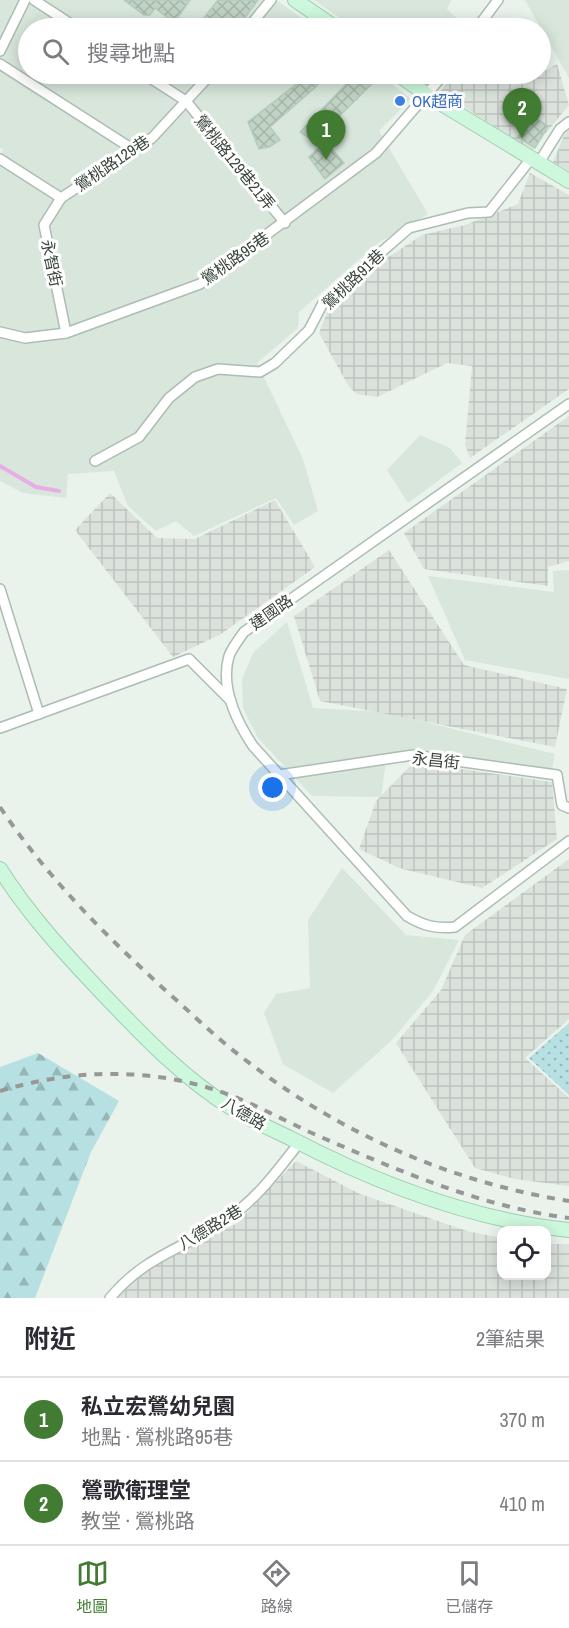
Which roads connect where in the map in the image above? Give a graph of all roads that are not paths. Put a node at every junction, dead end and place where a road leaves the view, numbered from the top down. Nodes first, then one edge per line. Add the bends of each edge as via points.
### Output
1 (25, 0) edge
2 (34, 0) edge
3 (271, 0) edge
4 (295, 0) edge
5 (498, 0) edge
6 (62, 18) edge
7 (256, 18) edge
8 (321, 18) edge
9 (484, 18) edge
10 (0, 51) edge
11 (0, 64) edge
12 (18, 76) edge
13 (31, 84) edge
14 (160, 84) edge
15 (202, 84) edge
16 (412, 84) edge
17 (436, 84) edge
18 (428, 95) junction
19 (186, 101) junction
20 (569, 122) edge
21 (134, 150) junction
22 (0, 159) edge
23 (534, 162) junction
24 (569, 181) edge
25 (61, 198) junction
26 (285, 223) junction
27 (0, 332) edge
28 (66, 333) junction
29 (569, 404) edge
30 (95, 461) dead end
31 (0, 589) edge
32 (231, 700) junction
33 (39, 714) junction
34 (0, 728) edge
35 (279, 775) junction
36 (569, 808) edge
37 (569, 840) edge
38 (0, 868) edge
39 (299, 1143) junction
40 (569, 1230) edge
41 (110, 1298) edge

1 - 10 street
2 - 6 street
3 - 7 street
4 - 8 main road
5 - 9 street
11 - 12 street
13 - 21 street
14 - 19 street, 鶯桃路129巷21弄
15 - 19 street, 鶯桃路129巷
16 - 18 main road
17 - 18 street, 鶯桃路95巷
18 - 23 main road
18 - 26 street, 鶯桃路95巷 via 376,153
19 - 21 street, 鶯桃路129巷 via 152,138
19 - 26 street, 鶯桃路129巷21弄
20 - 23 street, 鶯桃路91巷
21 - 25 street, 鶯桃路129巷
22 - 25 street
23 - 24 main road
23 - 30 street, 鶯桃路91巷 via 489,212 468,213 409,228 323,303 309,330 275,363 260,372 218,369 195,377 169,398 140,437
25 - 28 street, 永智街 via 44,225
26 - 28 street, 鶯桃路95巷 via 200,284
27 - 28 street, 鶯桃路95巷 via 25,338
29 - 32 street, 建國路 via 244,632 229,656
31 - 33 street
32 - 33 street via 189,659
32 - 35 street, 建國路 via 238,724 252,746
33 - 34 street
35 - 36 street, 永昌街 via 413,755 557,775 562,805
35 - 37 street, 建國路 via 408,916 435,928 455,927
38 - 39 main road, 八德路 via 22,904 158,1051 233,1109
39 - 40 main road, 八德路 via 394,1186 471,1212 535,1227
39 - 41 street, 八德路2巷 via 255,1198 226,1220 146,1263

